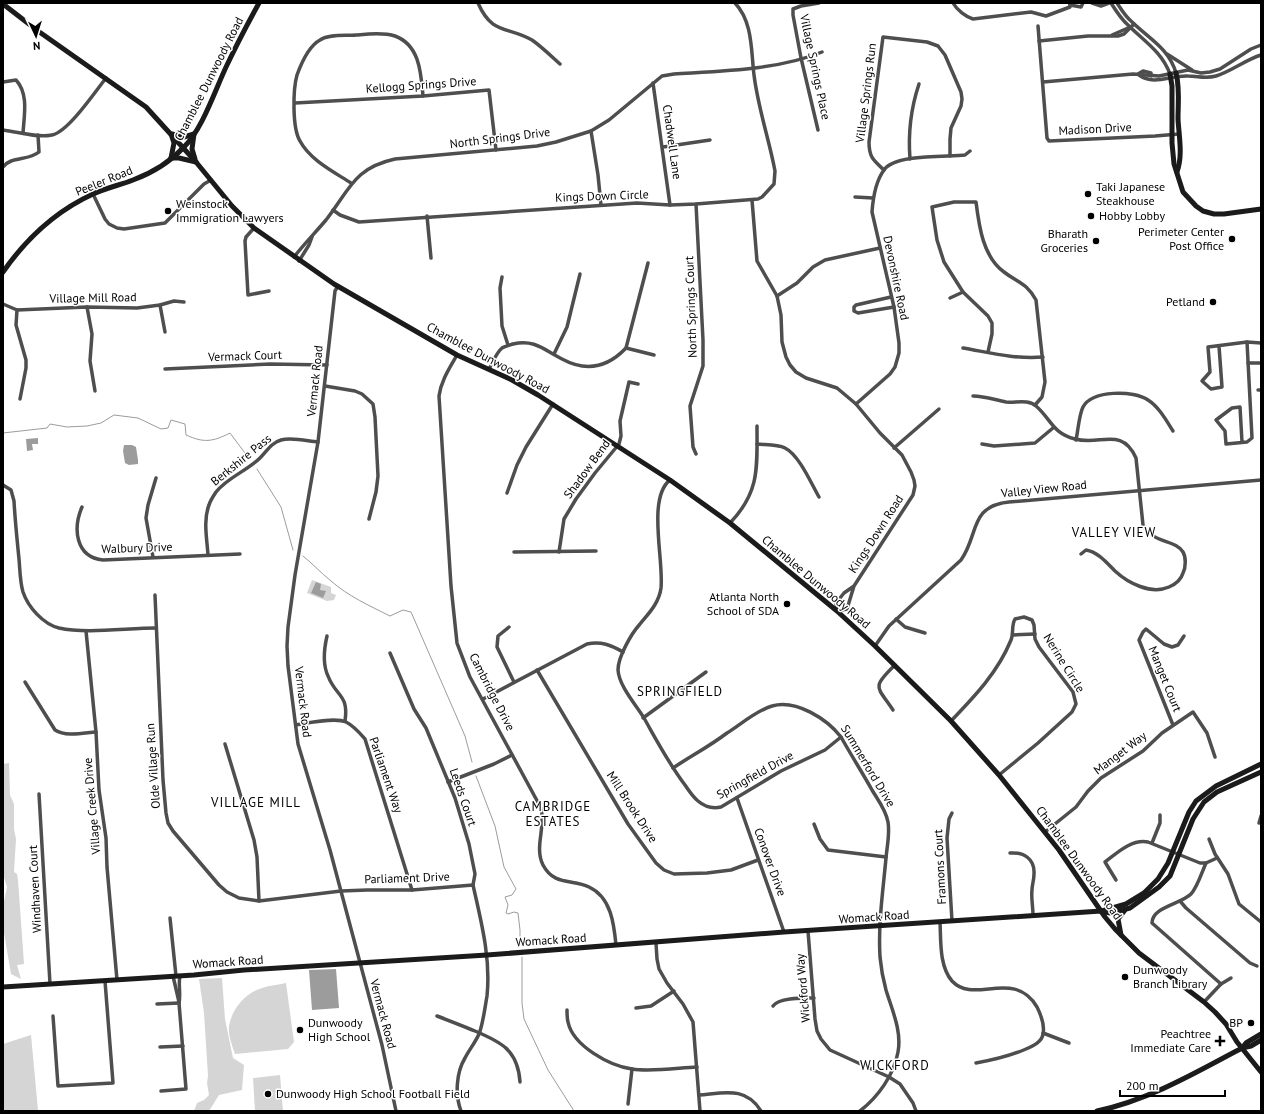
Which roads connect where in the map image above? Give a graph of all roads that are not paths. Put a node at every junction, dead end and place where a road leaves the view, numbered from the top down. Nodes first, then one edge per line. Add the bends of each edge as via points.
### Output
1 (478, 3) edge
2 (818, 3) edge
3 (953, 3) edge
4 (1084, 3) edge
5 (1092, 3) edge
6 (1110, 3) edge
7 (1117, 3) edge
8 (3, 4) edge
9 (257, 4) edge
10 (737, 4) edge
11 (1070, 4) edge
12 (1134, 24) junction
13 (1038, 26) dead end
14 (1130, 27) junction
15 (1039, 41) junction
16 (1261, 45) edge
17 (822, 52) dead end
18 (1166, 53) junction
19 (1261, 54) edge
20 (801, 58) junction
21 (560, 64) dead end
22 (754, 68) junction
23 (1195, 72) junction
24 (1138, 74) junction
25 (1176, 75) junction
26 (1170, 76) junction
27 (106, 78) junction
28 (3, 82) edge
29 (1043, 82) junction
30 (653, 83) junction
31 (918, 84) dead end
32 (423, 96) junction
33 (295, 103) junction
34 (3, 130) edge
35 (818, 130) dead end
36 (591, 131) junction
37 (23, 133) junction
38 (171, 134) junction
39 (194, 134) junction
40 (1179, 134) junction
41 (1172, 135) junction
42 (38, 136) junction
43 (710, 140) dead end
44 (663, 147) junction
45 (183, 148) junction
46 (496, 150) junction
47 (970, 151) dead end
48 (950, 156) junction
49 (171, 158) junction
50 (910, 159) junction
51 (4, 162) edge
52 (196, 163) junction
53 (3, 167) edge
54 (884, 170) junction
55 (1177, 172) junction
56 (210, 180) junction
57 (351, 183) junction
58 (93, 194) junction
59 (855, 197) dead end
60 (873, 198) junction
61 (752, 200) junction
62 (696, 204) junction
63 (601, 205) junction
64 (670, 205) junction
65 (1261, 209) edge
66 (333, 210) junction
67 (428, 216) junction
68 (254, 228) junction
69 (312, 236) junction
70 (880, 248) junction
71 (294, 257) junction
72 (431, 258) dead end
73 (299, 261) junction
74 (648, 263) dead end
75 (3, 272) edge
76 (580, 274) dead end
77 (502, 277) dead end
78 (338, 286) junction
79 (269, 291) dead end
80 (963, 292) junction
81 (777, 296) junction
82 (892, 297) junction
83 (950, 298) dead end
84 (184, 302) dead end
85 (3, 304) edge
86 (160, 305) junction
87 (87, 307) junction
88 (894, 307) junction
89 (17, 310) junction
90 (165, 332) dead end
91 (1247, 342) junction
92 (1261, 343) edge
93 (508, 345) junction
94 (1219, 346) junction
95 (626, 348) junction
96 (963, 348) dead end
97 (988, 352) junction
98 (554, 354) junction
99 (457, 355) junction
100 (654, 356) dead end
101 (1042, 357) junction
102 (1261, 362) edge
103 (1248, 363) junction
104 (327, 365) junction
105 (165, 369) dead end
106 (489, 369) junction
107 (638, 384) dead end
108 (325, 386) junction
109 (95, 391) dead end
110 (973, 396) dead end
111 (20, 399) dead end
112 (552, 404) junction
113 (856, 404) junction
114 (1035, 405) junction
115 (939, 409) dead end
116 (757, 426) dead end
117 (1054, 428) junction
118 (1173, 431) dead end
119 (1076, 440) junction
120 (318, 442) junction
121 (1242, 442) junction
122 (757, 444) junction
123 (982, 444) dead end
124 (617, 446) junction
125 (894, 448) junction
126 (696, 454) dead end
127 (156, 478) dead end
128 (670, 480) junction
129 (1261, 480) edge
130 (3, 485) edge
131 (1139, 490) junction
132 (507, 493) dead end
133 (818, 497) dead end
134 (82, 507) dead end
135 (369, 519) dead end
136 (730, 523) junction
137 (596, 551) dead end
138 (514, 552) dead end
139 (559, 552) junction
140 (208, 554) junction
141 (240, 554) dead end
142 (1081, 554) dead end
143 (153, 557) junction
144 (854, 586) junction
145 (155, 595) dead end
146 (837, 611) junction
147 (896, 619) junction
148 (509, 627) dead end
149 (156, 628) junction
150 (86, 631) junction
151 (925, 633) dead end
152 (1035, 634) junction
153 (1012, 635) junction
154 (327, 636) dead end
155 (1184, 636) dead end
156 (875, 646) junction
157 (623, 652) junction
158 (390, 653) dead end
159 (895, 665) junction
160 (537, 670) junction
161 (706, 672) dead end
162 (25, 682) dead end
163 (514, 682) junction
164 (483, 699) junction
165 (893, 710) dead end
166 (643, 718) junction
167 (951, 720) junction
168 (345, 721) junction
169 (296, 725) junction
170 (1172, 725) junction
171 (96, 732) junction
172 (841, 738) junction
173 (224, 744) dead end
174 (512, 755) junction
175 (1215, 757) dead end
176 (1261, 764) edge
177 (672, 768) junction
178 (1261, 772) edge
179 (999, 775) junction
180 (448, 782) junction
181 (40, 794) dead end
182 (737, 798) junction
183 (952, 813) dead end
184 (1160, 815) dead end
185 (1261, 816) edge
186 (1258, 823) dead end
187 (814, 824) dead end
188 (1045, 832) junction
189 (1209, 839) dead end
190 (1152, 843) junction
191 (1172, 852) junction
192 (1010, 853) dead end
193 (1179, 854) junction
194 (886, 857) junction
195 (1217, 858) junction
196 (758, 860) junction
197 (1206, 863) junction
198 (1116, 880) dead end
199 (473, 885) junction
200 (412, 890) junction
201 (341, 892) junction
202 (259, 901) junction
203 (1180, 901) junction
204 (1126, 910) junction
205 (1101, 911) junction
206 (1033, 915) junction
207 (170, 918) dead end
208 (952, 921) junction
209 (940, 922) junction
210 (1261, 922) edge
211 (879, 927) junction
212 (808, 931) junction
213 (784, 932) junction
214 (1122, 936) junction
215 (656, 943) junction
216 (616, 946) junction
217 (487, 955) junction
218 (360, 964) junction
219 (1257, 966) dead end
220 (176, 976) junction
221 (1231, 978) dead end
222 (116, 980) junction
223 (105, 981) junction
224 (177, 983) junction
225 (50, 984) junction
226 (1221, 984) junction
227 (3, 987) edge
228 (674, 992) junction
229 (814, 998) junction
230 (1204, 1002) junction
231 (179, 1003) junction
232 (157, 1004) dead end
233 (773, 1006) dead end
234 (636, 1008) dead end
235 (567, 1010) dead end
236 (53, 1016) dead end
237 (437, 1016) dead end
238 (479, 1033) junction
239 (1043, 1033) junction
240 (1261, 1034) edge
241 (1261, 1040) edge
242 (1069, 1043) dead end
243 (183, 1046) junction
244 (160, 1047) dead end
245 (1242, 1048) junction
246 (976, 1063) dead end
247 (697, 1067) junction
248 (632, 1069) junction
249 (1261, 1072) edge
250 (889, 1077) junction
251 (520, 1082) dead end
252 (161, 1091) dead end
253 (699, 1095) junction
254 (628, 1104) dead end
255 (1112, 1109) edge
256 (396, 1111) edge
257 (461, 1111) edge
258 (700, 1111) edge
259 (761, 1111) edge
260 (860, 1111) edge
261 (916, 1111) edge
262 (1097, 1111) edge

1 - 21 street via 487,19 503,30 519,33 532,41
2 - 20 street, Village Springs Place via 794,9 793,22
3 - 11 street via 956,8 973,19 1031,12 1046,16 1070,7
4 - 11 street via 1080,6
5 - 6 street via 1101,6
6 - 14 street
7 - 12 street
8 - 27 street
9 - 39 street, Chamblee Dunwoody Road
10 - 22 street, Kings Down Circle via 749,30
12 - 14 street
12 - 18 street
13 - 15 street, Madison Drive
14 - 15 street via 1121,35
14 - 26 street via 1158,53
15 - 29 street, Madison Drive
16 - 23 street via 1218,70
17 - 20 street, North Springs Drive
18 - 23 street
18 - 25 street
19 - 25 street via 1211,77
20 - 22 street, North Springs Drive
20 - 35 street, Village Springs Place
22 - 30 street, North Springs Drive via 674,74 662,76
22 - 61 street, Kings Down Circle via 775,171 774,184 762,197
23 - 25 street via 1188,70
24 - 26 street
24 - 26 street via 1151,80
24 - 29 street
25 - 26 street
25 - 40 street
26 - 41 street
27 - 38 street via 146,107
27 - 42 street via 60,133
28 - 37 street via 16,80 21,85 24,95
29 - 41 street, Madison Drive via 1049,141
30 - 36 street, North Springs Drive via 609,120
30 - 44 street, Chadwell Lane
31 - 50 street via 910,130
32 - 33 street, Kellogg Springs Drive
32 - 33 street via 421,70 414,52 404,41 385,34 331,36 321,39 309,52 297,76
32 - 46 street, Kellogg Springs Drive via 489,90
33 - 57 street via 294,116 299,141 309,154
34 - 37 street
36 - 46 street, North Springs Drive via 556,142
36 - 63 street
37 - 42 street
38 - 39 street via 184,137
38 - 45 street
38 - 49 street via 174,143
39 - 45 street, Chamblee Dunwoody Road
39 - 52 street via 192,149
40 - 41 street, Madison Drive
40 - 55 street via 1180,163
41 - 55 street
42 - 51 street via 39,152 33,157
43 - 44 street
44 - 64 street, Chadwell Lane
45 - 49 street, Peeler Road
45 - 52 street, Chamblee Dunwoody Road
46 - 57 street, North Springs Drive via 384,161 366,169
47 - 48 street via 965,156
48 - 50 street
48 - 54 street, Village Springs Run via 951,128 962,99 945,55 938,46 927,42 883,37 868,142 869,152
49 - 52 street
49 - 58 street, Peeler Road via 143,176
50 - 54 street via 892,163
51 - 53 street
52 - 56 street, Chamblee Dunwoody Road
54 - 60 street, Devonshire Road
55 - 65 street via 1183,192 1203,211 1224,214
56 - 58 street via 169,220 159,225 124,229 112,227 105,219
56 - 68 street, Chamblee Dunwoody Road
57 - 66 street, North Springs Drive
58 - 75 street, Peeler Road via 69,207 36,232
59 - 60 street
60 - 70 street, Devonshire Road via 872,212
61 - 62 street, Kings Down Circle
61 - 81 street, Kings Down Road via 757,261
62 - 64 street, Kings Down Circle
62 - 126 street, North Springs Court via 703,366 690,406 692,446
63 - 64 street, Kings Down Circle via 637,202
63 - 67 street, Kings Down Circle
66 - 67 street, Kings Down Circle via 359,222
66 - 69 street, North Springs Drive
67 - 72 street
68 - 71 street, Chamblee Dunwoody Road
68 - 79 street via 244,241 248,295
69 - 71 street, North Springs Drive
69 - 73 street, North Springs Drive
70 - 81 street via 825,260
70 - 82 street, Devonshire Road
71 - 73 street, Chamblee Dunwoody Road
73 - 78 street, Chamblee Dunwoody Road
74 - 95 street
76 - 98 street via 567,327
77 - 93 street via 502,326
78 - 99 street, Chamblee Dunwoody Road
78 - 104 street, Vermack Road via 335,291
80 - 83 street
80 - 97 street via 992,323
80 - 101 street via 944,262 937,240 932,207 954,202 976,202 984,244 992,260 1002,271 1028,288 1036,300
81 - 113 street, Kings Down Road via 783,350 790,365 806,378 837,388
82 - 88 street, Devonshire Road
82 - 88 street via 856,305 854,311 858,313
84 - 86 street, Village Mill Road via 174,301
85 - 89 street, Village Mill Road
86 - 87 street, Village Mill Road via 137,308
86 - 90 street
87 - 89 street, Village Mill Road
87 - 109 street via 92,334 90,361
88 - 113 street, Devonshire Road via 900,343 895,367
89 - 111 street via 16,325 26,364
91 - 92 street
91 - 94 street
91 - 103 street
93 - 98 street via 534,343
93 - 106 street via 502,348
94 - 94 street via 1222,387 1211,389 1202,381 1210,372 1208,346
95 - 98 street via 618,357 593,367 571,363
95 - 100 street
96 - 97 street
97 - 101 street via 1008,357
99 - 106 street, Chamblee Dunwoody Road
99 - 164 street, Cambridge Drive via 444,377 439,396 452,600 457,643 470,677
101 - 114 street via 1045,382 1042,397
102 - 103 street
103 - 121 street via 1253,436 1250,441
104 - 105 street, Vermack Court via 270,364
104 - 108 street, Vermack Road
106 - 112 street, Chamblee Dunwoody Road
107 - 124 street, Shadow Bend via 629,382
108 - 120 street, Vermack Road
108 - 135 street via 362,394 373,404 378,476
110 - 114 street
112 - 124 street, Chamblee Dunwoody Road
112 - 132 street via 526,447
113 - 125 street, Kings Down Road
114 - 117 street
115 - 125 street
116 - 122 street
117 - 119 street
117 - 123 street via 1035,442 994,446
118 - 119 street via 1161,412 1147,399 1130,394 1107,394 1088,400 1083,407
119 - 131 street via 1116,439 1125,443 1136,458
120 - 140 street, Berkshire Pass via 286,439 275,443 246,470 216,492 206,520
120 - 169 street, Vermack Road via 288,630 288,666
121 - 121 street via 1226,444 1225,431 1216,420 1232,408 1240,408
122 - 133 street via 779,446 792,454
122 - 136 street via 752,490 747,503
124 - 128 street, Chamblee Dunwoody Road
124 - 139 street, Shadow Bend via 576,499 564,519
125 - 144 street, Kings Down Road via 902,455 911,472 915,486 914,495
127 - 143 street via 146,518
128 - 136 street, Chamblee Dunwoody Road
128 - 157 street, Springfield Drive via 666,483 658,509 660,591 655,605 638,625
129 - 131 street, Valley View Road
130 - 150 street via 11,490 14,501 20,574 26,599 40,617 57,628
131 - 142 street via 1146,531 1182,551 1185,567 1176,584 1166,589 1142,588 1123,577 1098,555 1086,550
131 - 147 street, Valley View Road via 990,506 978,519 961,560
134 - 143 street, Walbury Drive via 78,517 78,536 86,554 103,560
136 - 146 street, Chamblee Dunwoody Road
137 - 139 street
138 - 139 street
140 - 141 street, Walbury Drive
140 - 143 street, Walbury Drive
144 - 146 street, Kings Down Road via 836,603
144 - 146 street, Kings Down Road via 847,609
145 - 149 street, Olde Village Run
146 - 156 street, Chamblee Dunwoody Road
147 - 151 street via 905,627
147 - 156 street, Valley View Road
148 - 163 street via 498,636 497,647
149 - 150 street
149 - 202 street, Olde Village Run via 163,780 168,823 179,839 227,892 239,898
150 - 171 street, Village Creek Drive
152 - 153 street
152 - 153 street, Nerine Circle via 1032,620 1024,617 1015,619
152 - 179 street, Nerine Circle via 1039,647 1073,692 1076,704 1072,712
153 - 167 street, Nerine Circle via 1012,640 988,680
154 - 168 street via 324,655 326,671 346,703
155 - 170 street, Manget Court via 1178,645 1172,647 1164,644 1146,629 1139,640
156 - 159 street, Chamblee Dunwoody Road
157 - 160 street via 610,645 587,644
157 - 166 street, Springfield Drive via 619,661 620,679
158 - 180 street, Leeds Court via 414,709 426,728
159 - 165 street via 878,685
159 - 167 street, Chamblee Dunwoody Road
160 - 163 street
160 - 196 street, Mill Brook Drive via 628,824 664,870 674,874 707,873 731,870
161 - 166 street
162 - 171 street via 55,730 67,734
163 - 164 street
164 - 174 street, Cambridge Drive
166 - 177 street, Springfield Drive
167 - 179 street, Chamblee Dunwoody Road
168 - 169 street
168 - 200 street, Parliament Way via 359,732 367,744
169 - 201 street, Vermack Road via 298,744
170 - 175 street, Manget Way via 1193,712 1207,733
170 - 188 street, Manget Way via 1143,751 1101,778 1076,807
171 - 222 street, Village Creek Drive
172 - 177 street, Summerford Drive via 822,718 782,704 760,711
172 - 182 street, Springfield Drive via 825,750 781,771
172 - 194 street, Summerford Drive via 886,815 889,831
173 - 202 street via 254,840
174 - 180 street
174 - 216 street, Cambridge Drive via 541,808 543,824 539,853 544,867 554,877 588,887 599,895 611,913
176 - 191 street via 1216,786 1196,801
177 - 182 street, Springfield Drive via 697,801 707,807 721,807
178 - 193 street via 1217,792 1204,802 1193,819
179 - 188 street, Chamblee Dunwoody Road
180 - 199 street, Leeds Court via 468,844 475,874
181 - 225 street, Windhaven Court
182 - 196 street, Conover Drive
183 - 208 street, Framons Court via 947,838
184 - 190 street via 1160,823
185 - 186 street
187 - 194 street via 828,850
188 - 205 street, Chamblee Dunwoody Road
189 - 195 street
190 - 191 street
190 - 198 street via 1136,842 1105,862
191 - 193 street
191 - 205 street via 1158,879 1144,892 1126,904
192 - 206 street via 1022,853 1028,857 1034,868 1031,888
193 - 197 street
193 - 204 street via 1168,879
194 - 211 street, Summerford Drive
195 - 197 street
195 - 210 street via 1228,874 1239,904
196 - 213 street, Conover Drive
197 - 203 street via 1192,893
199 - 200 street, Parliament Drive
199 - 217 street, Leeds Court
200 - 201 street, Parliament Drive
201 - 202 street, Olde Village Run
201 - 218 street, Vermack Road
203 - 219 street
203 - 226 street via 1154,914 1152,923
204 - 205 street via 1110,913
204 - 214 street via 1118,918
205 - 206 street, Womack Road
205 - 214 street, Chamblee Dunwoody Road
206 - 208 street, Womack Road
207 - 220 street
208 - 209 street, Womack Road
209 - 211 street, Womack Road
209 - 239 street via 941,949 952,981 965,988 1006,988 1021,991 1033,1002 1038,1011 1044,1026
211 - 212 street, Womack Road
211 - 250 street, Summerford Drive via 882,974 899,1038 897,1056
212 - 213 street, Womack Road
212 - 229 street, Wickford Way
213 - 215 street, Womack Road
214 - 230 street, Chamblee Dunwoody Road via 1155,966
215 - 216 street, Womack Road
215 - 228 street via 659,969
216 - 217 street, Womack Road
217 - 218 street, Womack Road
217 - 238 street, Leeds Court via 488,978
218 - 220 street, Womack Road
218 - 256 street, Vermack Road
220 - 222 street, Womack Road
220 - 224 street
220 - 224 street
221 - 226 street
222 - 223 street, Womack Road
223 - 225 street, Womack Road
223 - 236 street via 113,1083 58,1086
224 - 231 street
225 - 227 street, Womack Road
226 - 230 street
228 - 234 street via 651,1006
228 - 247 street via 693,1022
229 - 233 street via 781,1000
229 - 250 street, Wickford Way via 817,1031 824,1044 830,1050
230 - 245 street, Chamblee Dunwoody Road via 1222,1020
231 - 232 street
231 - 243 street
235 - 248 street via 568,1023 585,1047 609,1062
237 - 238 street
238 - 251 street via 505,1046 517,1064
238 - 257 street, Leeds Court via 459,1073
239 - 242 street
239 - 246 street via 1042,1038 1028,1048
240 - 245 street
241 - 245 street
243 - 244 street
243 - 252 street via 186,1089
245 - 249 street, Chamblee Dunwoody Road
245 - 255 street via 1158,1091
247 - 248 street
247 - 253 street
248 - 254 street
250 - 260 street, Summerford Drive via 880,1092
250 - 261 street, Wickford Way via 900,1084
253 - 258 street
253 - 259 street via 736,1093 754,1101
255 - 262 street

